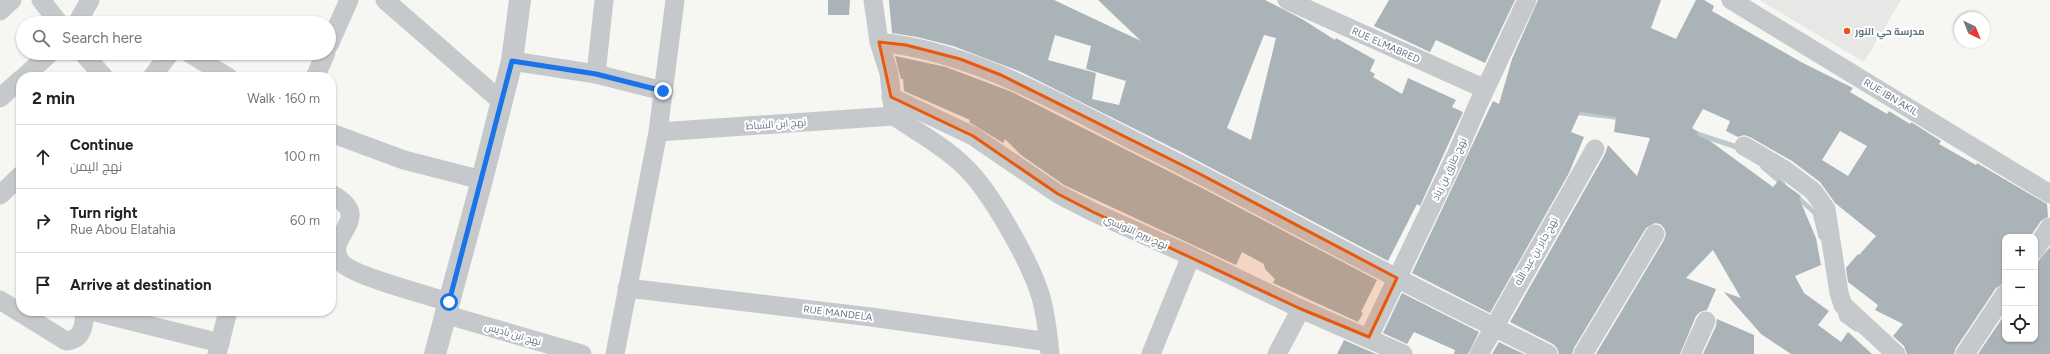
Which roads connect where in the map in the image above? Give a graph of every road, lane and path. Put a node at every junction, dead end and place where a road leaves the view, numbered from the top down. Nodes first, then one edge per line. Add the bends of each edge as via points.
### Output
1 (12, 0) edge
2 (41, 0) edge
3 (90, 0) edge
4 (349, 0) edge
5 (385, 0) edge
6 (520, 0) edge
7 (604, 0) edge
8 (675, 0) edge
9 (873, 0) edge
10 (1287, 0) edge
11 (1527, 0) edge
12 (1731, 0) edge
13 (0, 10) edge
14 (54, 16) edge
15 (81, 16) edge
16 (336, 30) edge
17 (879, 42) junction
18 (42, 60) edge
19 (89, 60) edge
20 (165, 60) edge
21 (200, 60) edge
22 (323, 60) edge
23 (512, 61) junction
24 (29, 72) edge
25 (100, 72) edge
26 (156, 72) edge
27 (220, 72) edge
28 (317, 72) edge
29 (596, 74) junction
30 (16, 84) edge
31 (1486, 89) junction
32 (663, 91) junction
33 (892, 97) junction
34 (0, 98) edge
35 (502, 102) junction
36 (894, 116) junction
37 (658, 132) junction
38 (336, 135) edge
39 (1744, 146) dead end
40 (1595, 149) dead end
41 (482, 180) junction
42 (16, 184) edge
43 (2050, 194) edge
44 (0, 195) edge
45 (336, 196) edge
46 (2050, 227) edge
47 (1655, 234) dead end
48 (2038, 245) edge
49 (336, 248) edge
50 (336, 248) edge
51 (1191, 256) junction
52 (1397, 278) junction
53 (627, 288) junction
54 (2002, 298) edge
55 (0, 300) edge
56 (446, 308) junction
57 (1301, 309) junction
58 (16, 310) edge
59 (26, 316) edge
60 (84, 316) edge
61 (108, 316) edge
62 (227, 316) edge
63 (1706, 321) dead end
64 (1494, 326) junction
65 (1369, 337) junction
66 (219, 348) edge
67 (1050, 348) edge
68 (1394, 352) edge
69 (434, 354) edge
70 (582, 354) edge
71 (615, 354) edge
72 (1151, 354) edge
73 (1278, 354) edge
74 (1479, 354) edge
75 (1548, 354) edge
76 (1584, 354) edge
77 (1691, 354) edge
78 (1896, 354) edge
79 (1965, 354) edge

1 - 13 street
2 - 14 street
3 - 15 street
4 - 16 street
5 - 35 street
6 - 23 street
7 - 29 street
8 - 32 street
9 - 17 street
10 - 31 street, RUE ELMABRED
11 - 31 street, نهج طارق بن زياد
12 - 43 street, RUE IBN AKIL
17 - 33 street
17 - 52 street via 906,45 960,59 1001,75 1198,173
18 - 24 street
19 - 25 street
20 - 26 street
21 - 27 street
22 - 28 street
23 - 29 street
23 - 35 street
29 - 32 street
30 - 34 street
31 - 52 street, نهج طارق بن زياد
32 - 37 street
33 - 36 street
33 - 51 street, نهج بيرم التونسي via 973,136 1058,194
35 - 41 street
36 - 37 street, نهج ابن الشباط
36 - 67 street via 955,157 980,184 1006,225 1040,293
37 - 53 street
38 - 41 street via 404,160
39 - 78 street via 1785,170 1813,191 1826,209 1838,293 1843,305
40 - 64 street, نهج جابر بن عبد الله
41 - 56 street
42 - 44 street
45 - 50 street, نهج ابن باديس via 350,208 352,215
46 - 48 street
47 - 76 street
49 - 56 street, نهج ابن باديس via 342,264
51 - 57 street, نهج بيرم التونسي
51 - 72 street
52 - 64 street
52 - 65 street, نهج طارق بن زياد
53 - 67 street, RUE MANDELA via 863,316
53 - 71 street
54 - 79 street
55 - 58 street
56 - 69 street
56 - 70 street, نهج ابن باديس
57 - 65 street, نهج بيرم التونسي
57 - 73 street
59 - 60 street via 66,341 72,341 81,333
61 - 66 street
62 - 66 street
63 - 77 street
64 - 74 street, نهج جابر بن عبد الله
64 - 75 street
65 - 68 street, نهج بيرم التونسي

